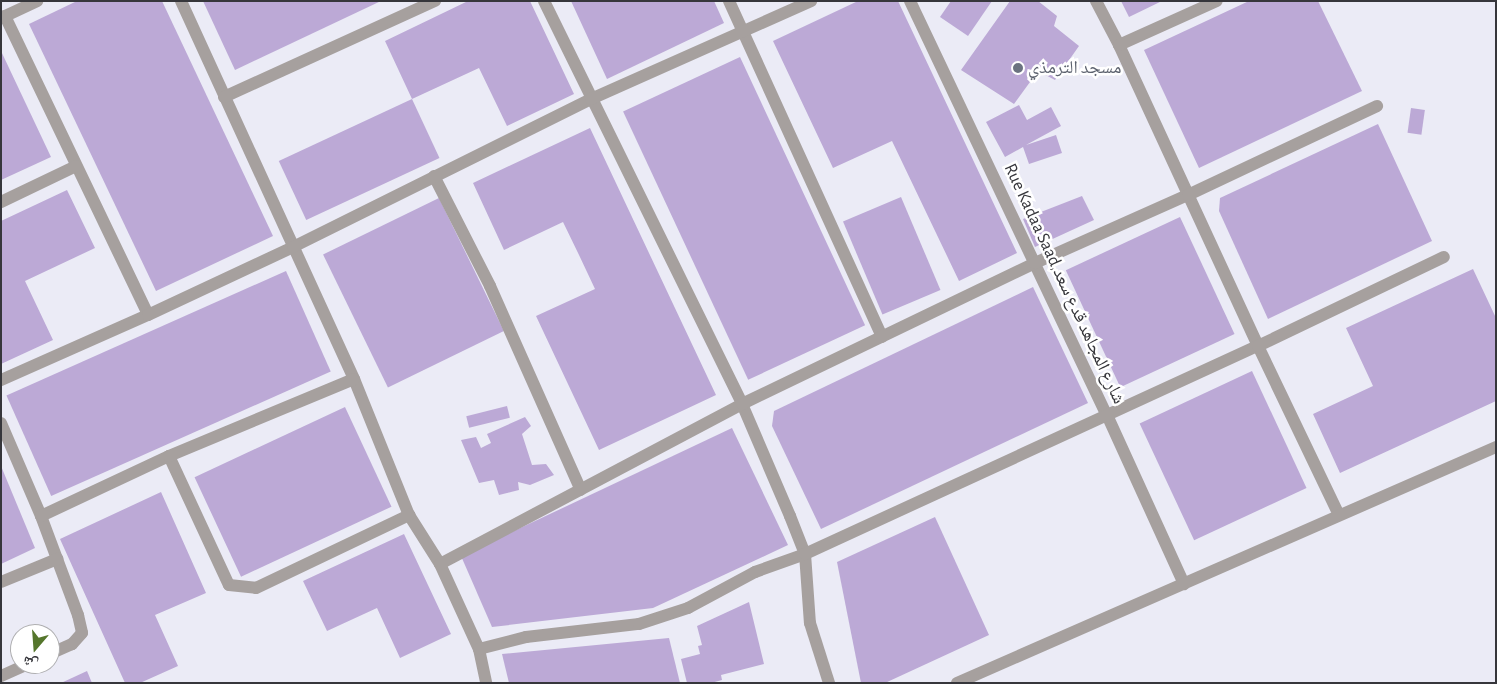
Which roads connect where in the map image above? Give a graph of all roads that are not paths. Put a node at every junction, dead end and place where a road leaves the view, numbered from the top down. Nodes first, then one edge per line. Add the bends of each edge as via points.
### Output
1 (37, 1) edge
2 (181, 1) edge
3 (435, 1) edge
4 (544, 1) edge
5 (729, 1) edge
6 (811, 1) edge
7 (910, 1) edge
8 (1096, 1) edge
9 (1216, 1) edge
10 (3, 17) edge
11 (743, 31) junction
12 (1119, 46) junction
13 (224, 98) junction
14 (591, 98) junction
15 (1377, 106) dead end
16 (76, 166) junction
17 (434, 176) junction
18 (1188, 195) junction
19 (1, 202) edge
20 (293, 246) junction
21 (1444, 257) dead end
22 (1035, 263) junction
23 (148, 315) junction
24 (882, 337) junction
25 (1258, 346) junction
26 (354, 379) junction
27 (1, 380) edge
28 (742, 404) junction
29 (1107, 415) junction
30 (1, 423) edge
31 (1496, 447) edge
32 (169, 456) junction
33 (581, 490) junction
34 (409, 515) junction
35 (1340, 515) junction
36 (40, 516) junction
37 (805, 554) junction
38 (57, 559) junction
39 (440, 564) junction
40 (1, 582) edge
41 (1184, 584) junction
42 (60, 649) edge
43 (479, 649) junction
44 (486, 683) edge
45 (829, 683) edge
46 (957, 683) edge

1 - 10 street
2 - 13 street
3 - 13 street
4 - 14 street
5 - 11 street
6 - 11 street
7 - 22 street, Rue Kadaa Saad,شارع المجاهد قدع سعد
8 - 12 street
9 - 12 street
10 - 16 street
11 - 14 street
11 - 24 street
12 - 18 street
13 - 20 street
14 - 17 street
14 - 28 street
15 - 18 street
16 - 19 street
16 - 23 street
17 - 20 street
17 - 33 street via 490,286
18 - 22 street
18 - 25 street
20 - 23 street
20 - 26 street
21 - 25 street
22 - 24 street
22 - 29 street, Rue Kadaa Saad,شارع المجاهد قدع سعد
23 - 27 street
24 - 28 street
25 - 29 street
25 - 35 street
26 - 32 street
26 - 34 street
28 - 33 street
28 - 37 street
29 - 37 street
29 - 41 street, Rue Kadaa Saad,شارع المجاهد قدع سعد
30 - 36 street
31 - 35 street
32 - 34 street via 230,585 256,588
32 - 36 street
33 - 39 street
34 - 39 street
35 - 41 street
36 - 38 street
37 - 43 street via 756,572 688,608 639,624 526,637
37 - 45 street via 810,622
38 - 40 street
38 - 42 street via 82,633 72,644
39 - 43 street
41 - 46 street
43 - 44 street

